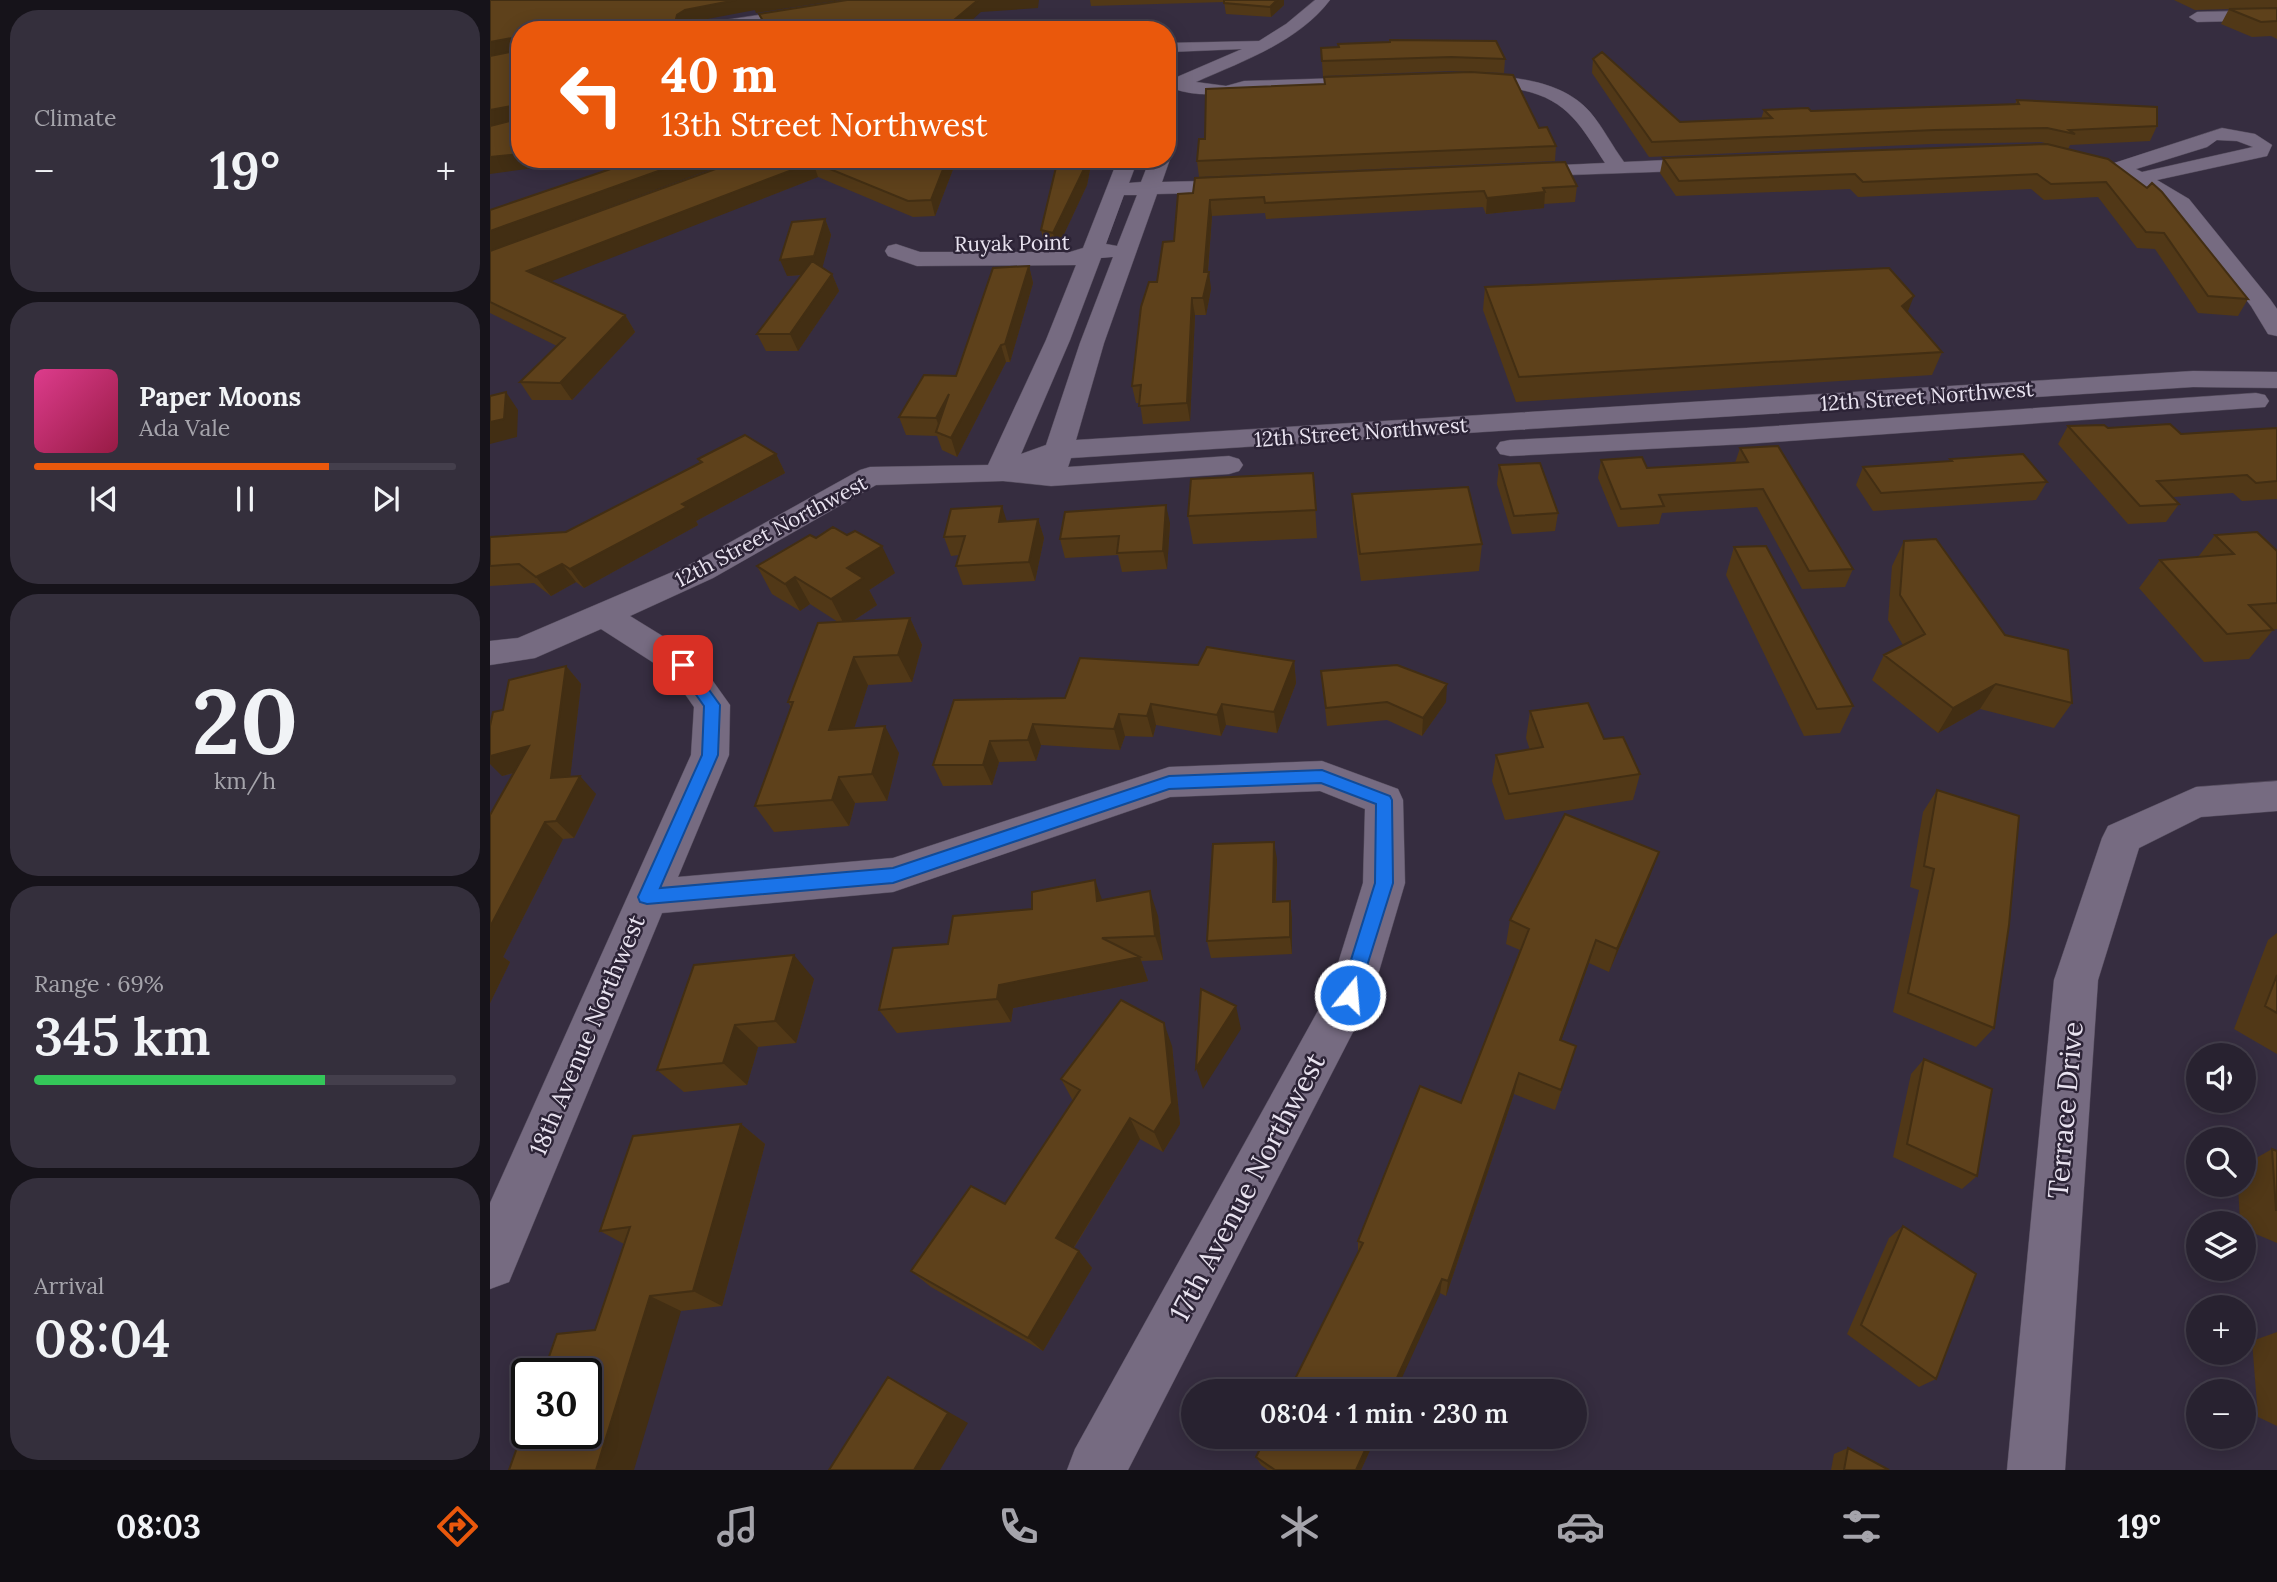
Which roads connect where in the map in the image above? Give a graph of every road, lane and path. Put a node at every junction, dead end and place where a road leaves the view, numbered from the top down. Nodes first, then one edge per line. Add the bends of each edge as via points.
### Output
1 (888, 0) edge
2 (1322, 0) edge
3 (2277, 15) edge
4 (2197, 18) dead end
5 (758, 21) edge
6 (1265, 44) junction
7 (1176, 47) edge
8 (1176, 84) edge
9 (1450, 84) joint
10 (1176, 86) edge
11 (1393, 86) edge
12 (1226, 91) joint
13 (1555, 115) dead end
14 (1728, 157) edge
15 (1614, 163) junction
16 (1506, 168) edge
17 (2138, 170) junction
18 (2166, 174) junction
19 (1122, 175) edge
20 (1154, 175) edge
21 (1254, 179) edge
22 (2207, 201) dead end
23 (1094, 251) junction
24 (1125, 251) junction
25 (2269, 305) edge
26 (2277, 329) edge
27 (2277, 380) edge
28 (2277, 400) edge
29 (1058, 450) junction
30 (999, 473) junction
31 (1051, 477) junction
32 (603, 615) junction
33 (490, 653) edge
34 (2277, 796) edge
35 (647, 897) junction
36 (490, 1263) edge
37 (1096, 1470) edge
38 (2036, 1470) edge

1 - 5 street
2 - 6 street
3 - 4 street
6 - 7 street
6 - 8 street
9 - 13 street via 1518,96 1541,103
9 - 15 street via 1495,81 1565,100 1581,114
10 - 12 street
11 - 12 street via 1245,96
14 - 15 street
15 - 16 street via 1577,159
17 - 17 street via 2105,151 2065,150 2114,169
17 - 18 street
17 - 18 street via 2217,134 2263,145 2260,152
17 - 25 street via 2182,202
18 - 22 street
19 - 20 street
19 - 23 street
20 - 21 street
20 - 24 street
23 - 23 street, Ruyak Point via 1080,242 924,244 896,251 917,259 1073,259
23 - 24 street
23 - 30 street
24 - 29 street
25 - 26 street
27 - 29 street, 12th Street Northwest via 2180,380
28 - 31 street
29 - 30 street, 12th Street Northwest
29 - 31 street
30 - 31 street
30 - 32 street, 12th Street Northwest via 870,476 702,571
32 - 33 street, 12th Street Northwest via 523,650
32 - 35 street, 18th Avenue Northwest via 683,665 712,705 710,755
34 - 38 street, Terrace Drive via 2196,802 2122,838 2076,979
35 - 36 street, 18th Avenue Northwest
35 - 37 street, 17th Avenue Northwest via 893,875 1169,782 1322,776 1384,800 1384,883 1350,995

